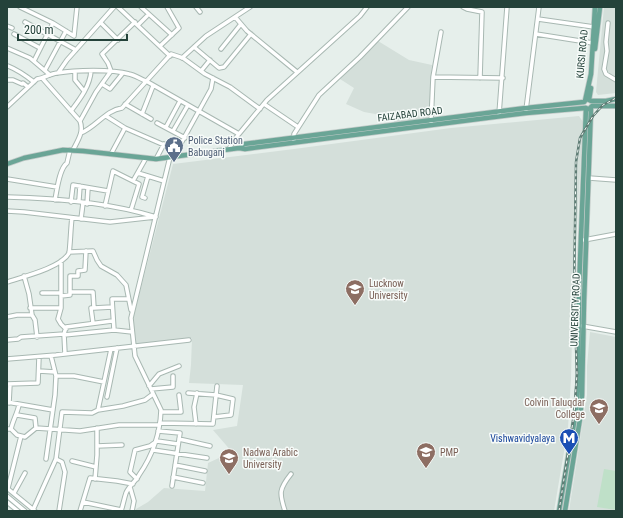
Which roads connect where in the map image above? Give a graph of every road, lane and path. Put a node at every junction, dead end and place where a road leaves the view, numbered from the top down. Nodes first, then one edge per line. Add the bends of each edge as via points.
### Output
1 (20, 7) edge
2 (77, 7) edge
3 (114, 7) edge
4 (118, 7) edge
5 (141, 7) edge
6 (167, 7) edge
7 (196, 7) edge
8 (250, 7) edge
9 (367, 7) edge
10 (408, 7) edge
11 (463, 7) edge
12 (507, 7) edge
13 (539, 7) edge
14 (595, 7) edge
15 (600, 7) edge
16 (243, 9) edge
17 (200, 12) dead end
18 (147, 16) dead end
19 (235, 17) junction
20 (538, 19) junction
21 (25, 22) dead end
22 (53, 23) junction
23 (101, 23) junction
24 (137, 23) junction
25 (608, 23) dead end
26 (241, 24) junction
27 (7, 26) edge
28 (594, 27) junction
29 (12, 28) dead end
30 (66, 31) junction
31 (441, 32) dead end
32 (14, 34) dead end
33 (47, 34) junction
34 (172, 34) junction
35 (251, 34) junction
36 (536, 34) junction
37 (118, 40) junction
38 (61, 41) junction
39 (593, 43) junction
40 (160, 46) junction
41 (194, 47) junction
42 (7, 48) edge
43 (40, 48) junction
44 (221, 49) dead end
45 (76, 50) junction
46 (170, 56) junction
47 (182, 58) junction
48 (210, 60) junction
49 (34, 61) junction
50 (8, 66) edge
51 (45, 70) junction
52 (91, 71) junction
53 (111, 71) junction
54 (201, 71) junction
55 (75, 72) junction
56 (123, 72) junction
57 (297, 72) junction
58 (58, 73) junction
59 (50, 75) junction
60 (433, 77) junction
61 (213, 78) junction
62 (480, 78) junction
63 (503, 78) junction
64 (43, 79) junction
65 (7, 80) edge
66 (616, 80) edge
67 (34, 82) junction
68 (146, 82) junction
69 (102, 84) junction
70 (154, 86) junction
71 (28, 87) junction
72 (84, 91) junction
73 (616, 99) edge
74 (180, 101) junction
75 (125, 104) junction
76 (264, 104) junction
77 (588, 104) junction
78 (188, 105) junction
79 (616, 106) edge
80 (7, 107) edge
81 (260, 109) junction
82 (71, 111) junction
83 (199, 111) junction
84 (526, 111) junction
85 (142, 114) junction
86 (499, 114) junction
87 (106, 116) junction
88 (151, 119) dead end
89 (80, 121) junction
90 (157, 123) dead end
91 (431, 123) junction
92 (298, 127) junction
93 (125, 128) junction
94 (166, 128) junction
95 (173, 131) junction
96 (81, 133) junction
97 (239, 134) junction
98 (185, 138) junction
99 (294, 140) junction
100 (164, 144) junction
101 (228, 149) junction
102 (72, 150) junction
103 (178, 151) junction
104 (111, 154) junction
105 (172, 157) junction
106 (146, 158) junction
107 (156, 159) junction
108 (7, 164) edge
109 (138, 173) junction
110 (148, 176) junction
111 (589, 178) junction
112 (7, 179) edge
113 (616, 180) edge
114 (133, 181) junction
115 (164, 182) junction
116 (80, 186) junction
117 (57, 187) junction
118 (88, 188) junction
119 (108, 191) junction
120 (135, 196) junction
121 (7, 197) edge
122 (55, 200) junction
123 (79, 200) dead end
124 (71, 202) junction
125 (85, 203) junction
126 (104, 206) junction
127 (131, 210) junction
128 (7, 212) edge
129 (156, 217) junction
130 (72, 218) junction
131 (81, 219) junction
132 (616, 234) edge
133 (581, 240) junction
134 (587, 240) junction
135 (86, 251) junction
136 (69, 252) junction
137 (61, 260) junction
138 (24, 276) junction
139 (7, 282) edge
140 (579, 284) junction
141 (585, 284) junction
142 (70, 292) junction
143 (42, 293) dead end
144 (61, 294) junction
145 (128, 299) junction
146 (112, 307) junction
147 (30, 308) junction
148 (61, 308) junction
149 (94, 308) junction
150 (132, 311) junction
151 (32, 315) junction
152 (7, 316) edge
153 (112, 321) junction
154 (93, 323) junction
155 (578, 326) junction
156 (584, 327) junction
157 (114, 330) junction
158 (132, 332) junction
159 (616, 332) edge
160 (65, 333) junction
161 (37, 336) junction
162 (7, 340) edge
163 (189, 340) dead end
164 (134, 346) junction
165 (117, 348) junction
166 (111, 349) junction
167 (65, 354) junction
168 (51, 356) junction
169 (39, 357) junction
170 (7, 359) edge
171 (179, 366) dead end
172 (39, 372) junction
173 (56, 374) junction
174 (173, 376) dead end
175 (104, 382) junction
176 (9, 384) edge
177 (217, 386) dead end
178 (150, 388) junction
179 (188, 392) dead end
180 (197, 393) junction
181 (153, 394) junction
182 (179, 395) dead end
183 (216, 395) junction
184 (107, 397) dead end
185 (8, 403) edge
186 (17, 405) junction
187 (53, 410) junction
188 (98, 410) junction
189 (161, 412) junction
190 (17, 415) junction
191 (214, 417) junction
192 (160, 424) junction
193 (196, 424) junction
194 (36, 428) junction
195 (97, 428) junction
196 (9, 429) edge
197 (50, 429) junction
198 (60, 430) junction
199 (158, 430) junction
200 (21, 436) junction
201 (179, 440) junction
202 (156, 442) junction
203 (178, 444) junction
204 (122, 445) dead end
205 (97, 446) junction
206 (210, 446) dead end
207 (154, 450) junction
208 (176, 453) junction
209 (207, 458) dead end
210 (46, 459) dead end
211 (56, 459) junction
212 (72, 461) dead end
213 (175, 465) junction
214 (96, 466) junction
215 (205, 471) dead end
216 (25, 473) dead end
217 (291, 474) dead end
218 (173, 477) junction
219 (95, 479) junction
220 (137, 479) junction
221 (203, 483) dead end
222 (133, 484) junction
223 (172, 486) dead end
224 (130, 487) junction
225 (7, 488) edge
226 (14, 493) junction
227 (7, 496) edge
228 (83, 502) junction
229 (7, 503) edge
230 (34, 510) edge
231 (18, 511) edge
232 (25, 511) edge
233 (59, 511) edge
234 (80, 511) edge
235 (121, 511) edge
236 (132, 511) edge
237 (285, 511) edge
238 (559, 511) edge
239 (565, 511) edge

1 - 22 street
2 - 30 street via 74,36
3 - 23 street
4 - 24 street
5 - 34 street
6 - 34 street via 179,28
7 - 17 street
8 - 16 street
9 - 57 street
10 - 92 street via 319,95
11 - 62 street via 482,12
12 - 63 street
13 - 20 street
14 - 28 main road, KURSI ROAD
15 - 77 main road, KURSI ROAD
16 - 19 street
18 - 24 street
19 - 26 street
19 - 41 street
20 - 28 street
20 - 36 street
21 - 33 street
22 - 30 street
22 - 33 street
23 - 37 street
23 - 45 street
24 - 37 street
24 - 40 street
25 - 66 street via 604,69 606,74
26 - 35 street
26 - 44 street
27 - 29 street
28 - 39 main road, KURSI ROAD
30 - 38 street
31 - 60 street
32 - 43 street
33 - 38 street
33 - 43 street
34 - 40 street
35 - 48 street via 224,67 219,68
35 - 57 street
36 - 39 street
36 - 84 street
37 - 53 street via 102,54
38 - 45 street
38 - 51 street
39 - 77 main road, KURSI ROAD
40 - 46 street
41 - 47 street
41 - 48 street
42 - 49 street
43 - 49 street
45 - 58 street
46 - 47 street via 171,54
46 - 68 street
47 - 54 street
48 - 54 street
49 - 51 street
50 - 67 street via 20,71
51 - 59 street
52 - 53 street
52 - 55 street
52 - 72 street
53 - 56 street
53 - 69 street
54 - 61 street
55 - 58 street
55 - 72 street via 75,80
56 - 68 street
56 - 69 street via 110,89
57 - 76 street
58 - 59 street
59 - 64 street
60 - 62 street
60 - 91 street
61 - 81 street
61 - 83 street via 214,83
62 - 63 street
63 - 86 street
64 - 67 street
64 - 82 street
65 - 71 street via 23,83
67 - 71 street
68 - 70 street
68 - 75 street
69 - 89 street
70 - 74 street
70 - 85 street
71 - 80 street
72 - 82 street
73 - 77 main road, FAIZABAD ROAD
74 - 78 street
74 - 94 street
75 - 85 street
75 - 87 street
76 - 81 street
76 - 92 street
77 - 79 main road, FAIZABAD ROAD
77 - 84 main road, FAIZABAD ROAD
77 - 111 main road, UNIVERSITY ROAD
77 - 133 main road, UNIVERSITY ROAD
78 - 83 street
78 - 95 street
81 - 97 street
82 - 89 street
83 - 97 street
83 - 98 street
84 - 86 main road, FAIZABAD ROAD
85 - 88 street
86 - 91 main road, FAIZABAD ROAD
87 - 93 street
87 - 96 street via 88,131
89 - 96 street
90 - 94 street
91 - 99 main road, FAIZABAD ROAD
92 - 99 street
93 - 100 street
93 - 104 street
94 - 95 street
95 - 98 street
96 - 102 street
97 - 101 street
98 - 103 street
99 - 101 main road, FAIZABAD ROAD via 245,149
100 - 103 street
100 - 107 street
101 - 105 main road, FAIZABAD ROAD
102 - 104 main road, FAIZABAD ROAD
102 - 108 main road, FAIZABAD ROAD
102 - 117 street
103 - 105 street
104 - 106 main road, FAIZABAD ROAD
105 - 107 main road, FAIZABAD ROAD
105 - 115 street
106 - 107 main road, FAIZABAD ROAD
106 - 109 street
109 - 110 street
109 - 114 street
110 - 115 street
110 - 120 street via 144,197
111 - 113 street
111 - 134 main road, UNIVERSITY ROAD
112 - 117 street
114 - 119 street via 113,171
114 - 120 street via 139,184
115 - 129 street
116 - 118 street
116 - 123 street
116 - 124 street via 73,185
117 - 122 street
118 - 119 street
118 - 125 street
119 - 126 street
120 - 127 street
121 - 122 street
122 - 124 street
124 - 125 street
125 - 126 street
125 - 131 street
126 - 127 street
127 - 129 street
128 - 130 street
129 - 131 street via 110,222
129 - 150 street
130 - 131 street
130 - 136 street
132 - 134 street
133 - 134 street
133 - 140 main road, UNIVERSITY ROAD
134 - 141 main road, UNIVERSITY ROAD
135 - 136 street
135 - 142 street via 86,270 78,271 78,276 70,276
135 - 145 street via 93,251 100,266 122,280 126,285
136 - 137 street
137 - 138 street via 44,270
137 - 144 street
138 - 139 street
138 - 147 street
140 - 141 main road
140 - 155 main road, UNIVERSITY ROAD
141 - 156 main road, UNIVERSITY ROAD
142 - 144 street via 70,295
142 - 149 street via 93,292
143 - 144 street
144 - 148 street
145 - 146 street via 112,299
145 - 150 street
146 - 149 street
146 - 153 street
147 - 148 street
147 - 151 street
148 - 160 street via 58,319
149 - 154 street via 91,308
150 - 158 street
151 - 152 street
151 - 161 street
153 - 154 street
153 - 157 street
154 - 160 street via 66,327
155 - 156 street
155 - 238 main road, UNIVERSITY ROAD via 576,412
156 - 159 street
156 - 239 main road, UNIVERSITY ROAD via 580,419
157 - 158 street
157 - 160 street
158 - 164 street
160 - 161 street
160 - 167 street
161 - 162 street
163 - 164 street
164 - 165 street
164 - 178 street via 135,356
165 - 166 street
165 - 184 street
166 - 167 street
166 - 175 street
167 - 168 street
168 - 169 street
168 - 173 street
169 - 170 street
169 - 172 street
171 - 178 street via 159,374
172 - 173 street
172 - 176 street via 38,383
173 - 175 street
173 - 187 street
174 - 178 street via 174,387
175 - 188 street
176 - 185 street
177 - 183 street
178 - 181 street
179 - 180 street
180 - 183 street
180 - 193 street via 194,407
181 - 188 street via 145,400
181 - 189 street
182 - 189 street via 181,412
183 - 191 street
183 - 191 street via 233,399 231,415
185 - 186 street
186 - 187 street
186 - 190 street
187 - 197 street
188 - 198 street via 92,413 62,412
189 - 192 street
190 - 194 street via 35,418
190 - 196 street
191 - 193 street via 213,424
192 - 193 street
192 - 195 street
192 - 199 street
194 - 197 street
194 - 200 street via 25,437
195 - 198 street via 80,431
195 - 205 street
196 - 200 street
197 - 198 street
197 - 210 street
198 - 211 street
199 - 201 street via 180,434
199 - 202 street
200 - 225 street
201 - 203 street
201 - 206 street
202 - 203 street
202 - 207 street
202 - 220 street via 135,450 130,472
203 - 208 street
204 - 205 street
205 - 214 street
207 - 208 street
207 - 220 street
208 - 209 street
208 - 213 street
211 - 230 street
211 - 233 street via 62,462 64,472
212 - 214 street
213 - 215 street
213 - 218 street
214 - 219 street
216 - 226 street
217 - 237 street via 281,491
218 - 221 street
218 - 223 street
219 - 222 street
219 - 228 street via 90,478
220 - 222 street
222 - 224 street
224 - 235 street
224 - 236 street via 134,500
225 - 226 street
226 - 230 street
227 - 232 street
228 - 234 street
228 - 235 street
229 - 231 street

